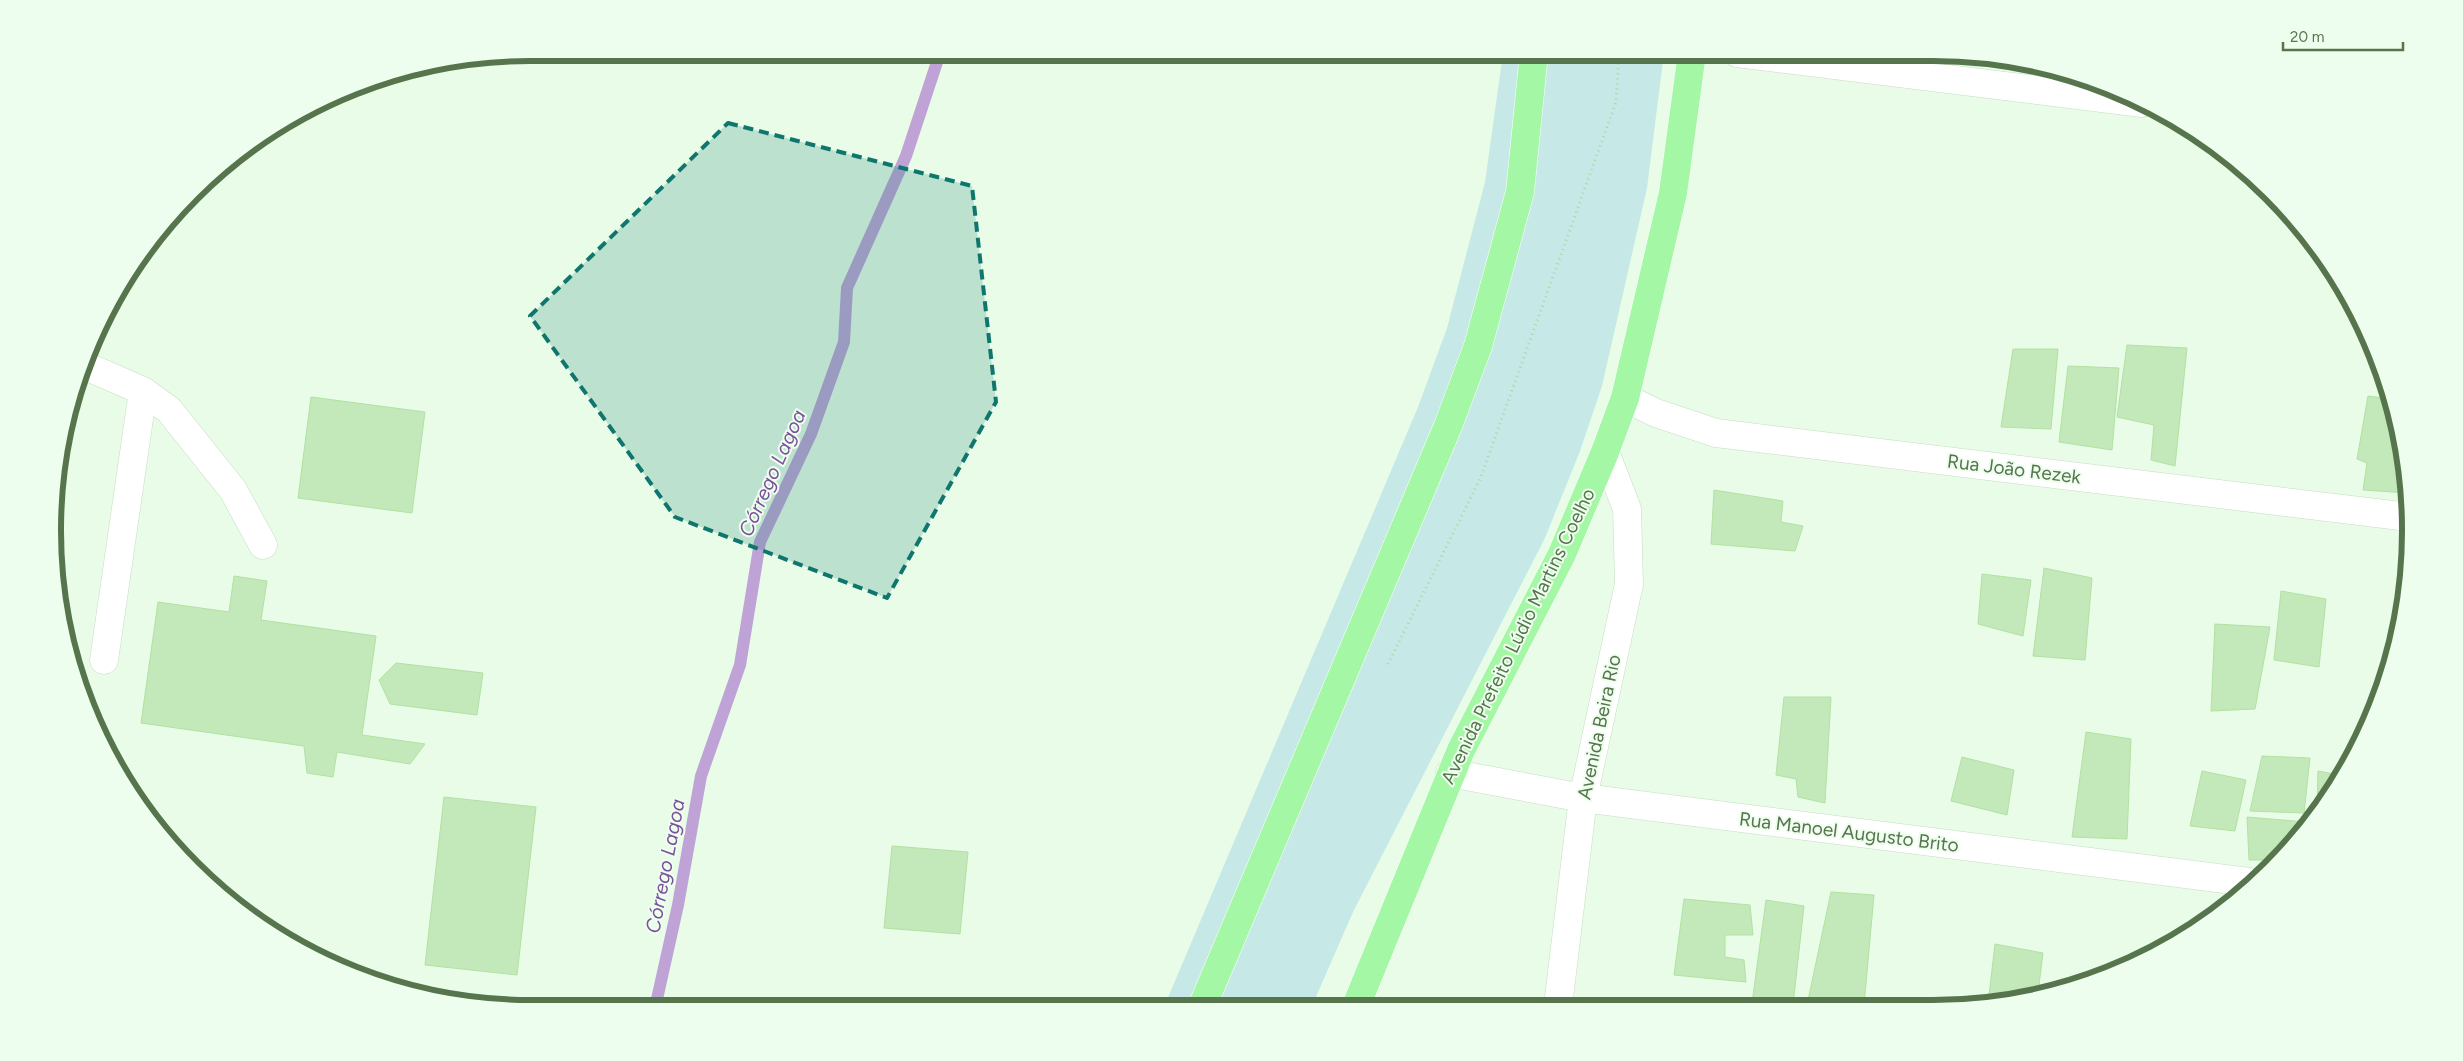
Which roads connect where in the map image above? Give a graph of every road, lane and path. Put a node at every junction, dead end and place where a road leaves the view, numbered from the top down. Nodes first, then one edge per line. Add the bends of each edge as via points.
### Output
1 (1533, 61) edge
2 (1691, 61) edge
3 (1808, 61) edge
4 (2119, 100) edge
5 (91, 368) edge
6 (143, 391) junction
7 (1626, 398) junction
8 (1606, 452) junction
9 (2402, 516) edge
10 (263, 545) dead end
11 (104, 660) dead end
12 (1450, 773) junction
13 (1583, 798) junction
14 (2244, 881) edge
15 (1205, 1000) edge
16 (1358, 1000) edge
17 (1559, 1000) edge

1 - 15 main road via 1520,192 1478,346 1448,426
2 - 7 main road, Avenida Prefeito Lúdio Martins Coelho via 1672,193
3 - 4 street
5 - 6 street
6 - 10 street via 170,410 232,490
6 - 11 street
7 - 8 main road, Avenida Prefeito Lúdio Martins Coelho
7 - 9 street, Rua João Rezek via 1656,413 1716,432
8 - 12 main road, Avenida Prefeito Lúdio Martins Coelho via 1562,554
8 - 13 street, Avenida Beira Rio via 1628,509 1629,584
12 - 13 street, Rua Manoel Augusto Brito
12 - 16 main road, Avenida Prefeito Lúdio Martins Coelho
13 - 14 street, Rua Manoel Augusto Brito
13 - 17 street, Avenida Beira Rio

